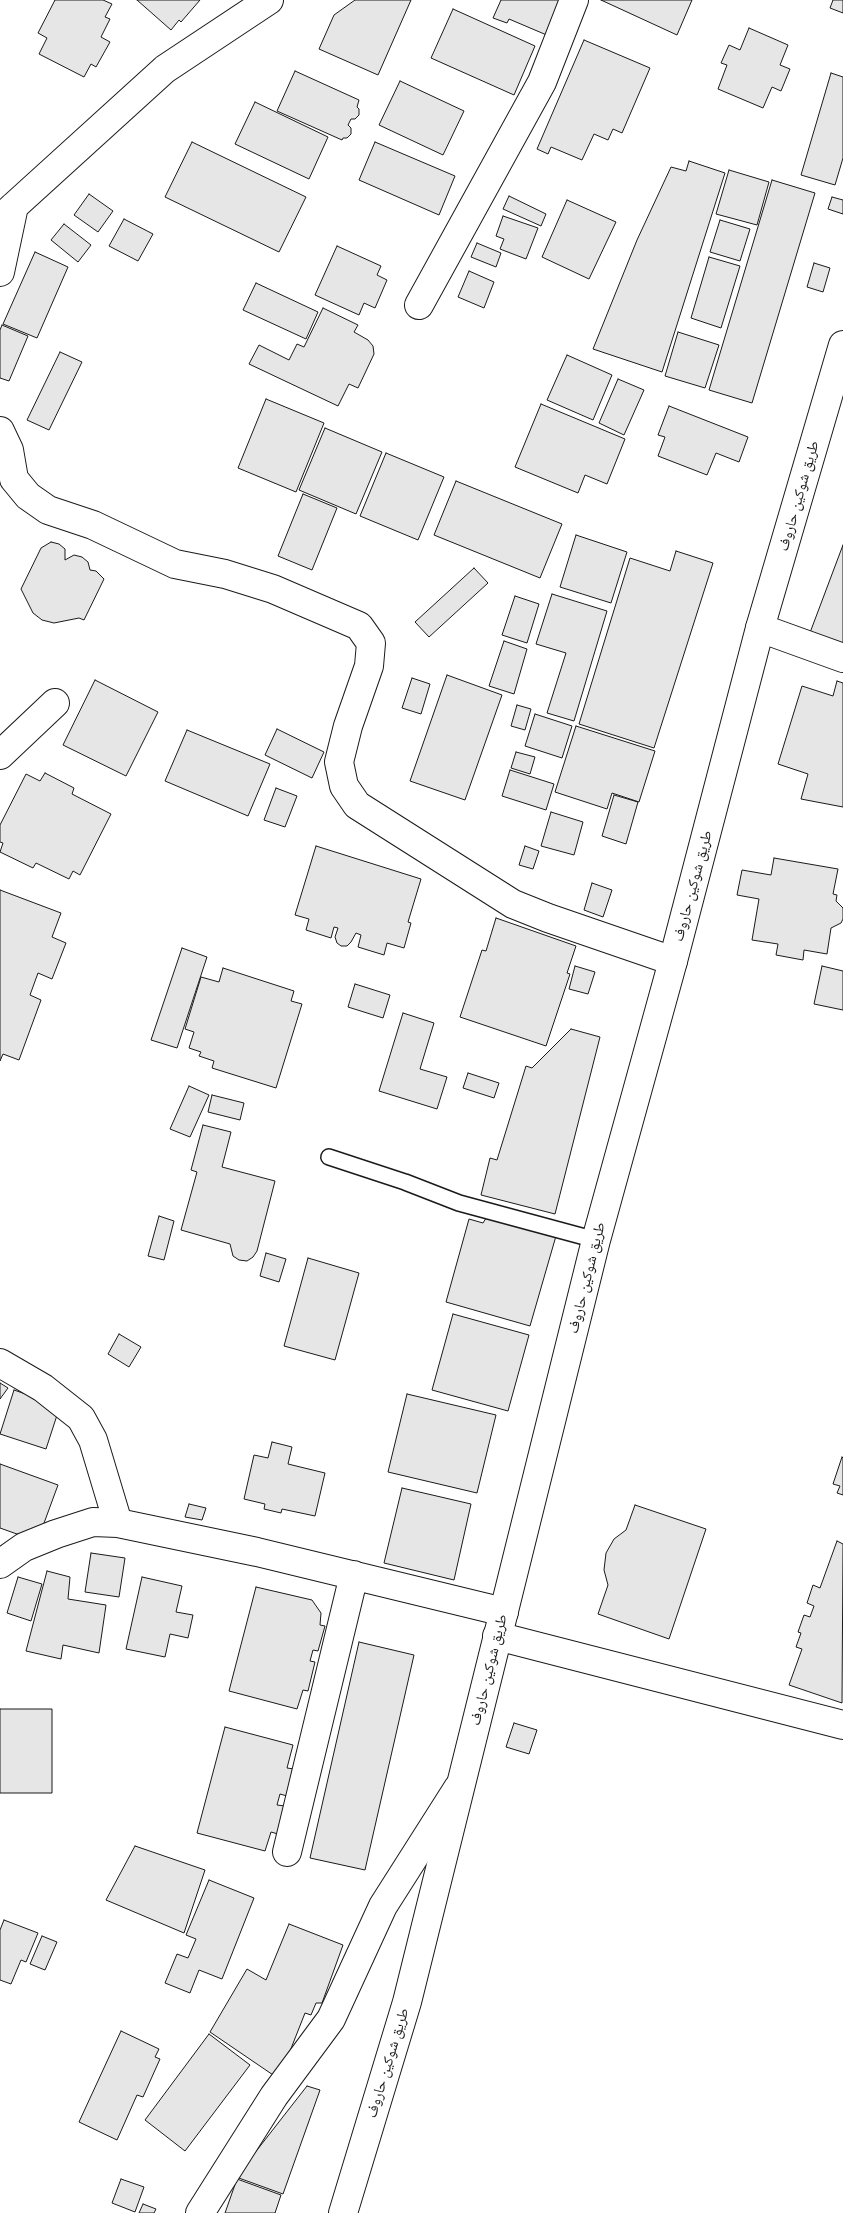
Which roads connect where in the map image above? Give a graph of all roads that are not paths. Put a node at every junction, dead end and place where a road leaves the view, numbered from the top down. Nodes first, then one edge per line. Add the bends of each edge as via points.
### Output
1 (269, 0) edge
2 (574, 0) edge
3 (7, 212) edge
4 (0, 272) edge
5 (419, 305) dead end
6 (843, 345) edge
7 (0, 431) edge
8 (760, 628) junction
9 (843, 658) edge
10 (56, 702) dead end
11 (0, 755) edge
12 (673, 961) junction
13 (329, 1157) dead end
14 (596, 1240) junction
15 (0, 1363) edge
16 (118, 1523) junction
17 (0, 1564) edge
18 (354, 1575) junction
19 (501, 1624) junction
20 (843, 1725) edge
21 (459, 1787) junction
22 (287, 1852) dead end
23 (200, 2213) edge
24 (343, 2213) edge

1 - 3 street via 165,69
2 - 5 street via 542,82
3 - 4 street
6 - 8 street, طريق شوكين حاروف
7 - 12 street via 9,450 14,479 28,496 48,510 93,524 175,564 225,574 273,589 359,626 371,643 369,666 339,762 344,786 357,806 513,904
8 - 9 street
8 - 12 street, طريق شوكين حاروف
10 - 11 street
12 - 14 street, طريق شوكين حاروف
13 - 14 lane via 459,1203
14 - 19 street, طريق شوكين حاروف
15 - 16 street via 43,1388 81,1418 93,1440
16 - 17 street via 93,1522 56,1534 24,1547
16 - 18 street via 180,1534
18 - 19 street
18 - 22 street
19 - 20 street
19 - 21 street, طريق شوكين حاروف
21 - 23 street via 383,1906 331,2019 274,2096
21 - 24 street, طريق شوكين حاروف via 407,2002

